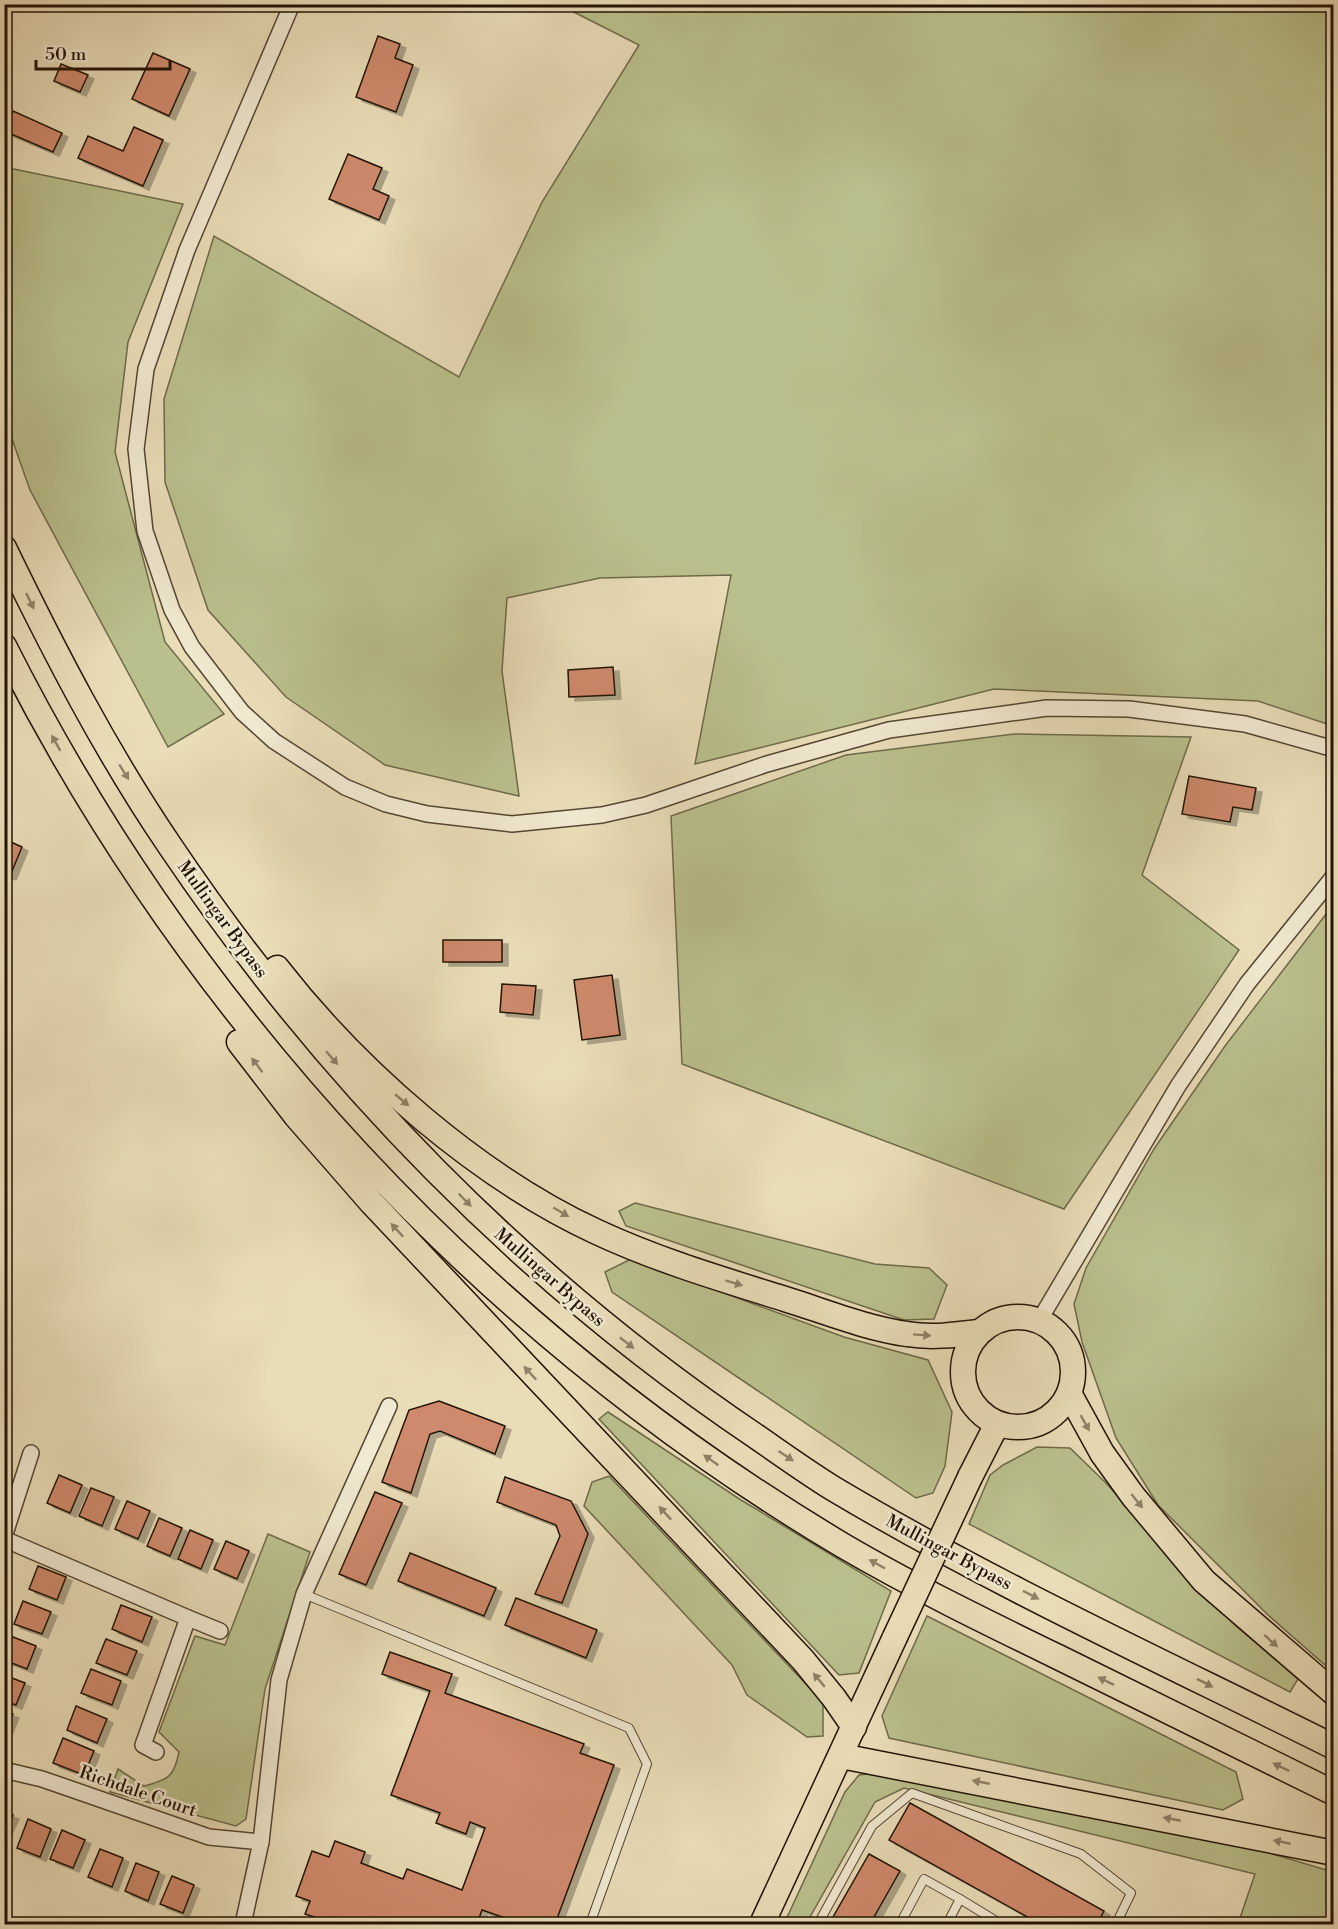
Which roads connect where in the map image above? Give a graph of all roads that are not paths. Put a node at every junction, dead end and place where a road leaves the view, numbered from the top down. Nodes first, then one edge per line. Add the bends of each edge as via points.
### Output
1 (292, 4) edge
2 (4, 548) edge
3 (4, 646) edge
4 (1334, 749) edge
5 (169, 845) junction
6 (118, 847) junction
7 (1334, 876) edge
8 (1039, 1321) junction
9 (979, 1332) junction
10 (1069, 1393) junction
11 (389, 1406) dead end
12 (997, 1424) junction
13 (31, 1453) dead end
14 (4, 1538) edge
15 (304, 1594) junction
16 (188, 1618) junction
17 (220, 1630) dead end
18 (1334, 1693) edge
19 (854, 1727) junction
20 (1334, 1747) edge
21 (156, 1752) dead end
22 (841, 1756) junction
23 (4, 1770) edge
24 (1334, 1793) edge
25 (261, 1842) junction
26 (1334, 1853) edge
27 (960, 1899) junction
28 (244, 1922) edge
29 (260, 1924) edge
30 (590, 1924) edge
31 (762, 1924) edge
32 (818, 1924) edge
33 (900, 1924) edge
34 (946, 1924) edge
35 (1001, 1924) edge
36 (1116, 1924) edge

1 - 4 street via 187,250 146,369 136,449 145,531 172,610 192,647 242,712 274,741 345,787 386,804 427,814 513,824 603,815 646,805 767,764 889,730 1047,708 1129,709 1245,724
2 -> 5 main road, Mullingar Bypass via 51,646
6 -> 3 main road
5 -> 9 main road via 250,933 320,1021 372,1074 484,1164 533,1196 596,1232 678,1265 765,1293 906,1334
5 -> 20 main road, Mullingar Bypass via 287,1008 387,1122 486,1221 585,1310 698,1398 831,1487 978,1569
19 -> 6 main road via 802,1660 463,1302 296,1116 125,883
24 -> 6 main road via 957,1608 843,1545 727,1471 639,1408 522,1312 361,1156 271,1056 199,963
7 - 8 street via 1247,984 1178,1086
8 - 9 main road via 1009,1317
8 - 10 main road via 1056,1332 1066,1345 1072,1361
9 - 12 main road via 965,1356 963,1383 969,1400
10 - 12 main road via 1059,1409 1038,1423 1013,1427
10 -> 18 main road via 1102,1453 1204,1581
11 - 15 street
12 - 19 main road, bridge
13 - 14 street
14 - 16 street
15 - 25 street via 279,1680
15 - 30 lane via 629,1728 647,1764
16 - 17 street
16 - 21 street via 143,1745
19 - 22 main road
26 -> 22 main road
22 - 31 main road
23 - 25 street, Richdale Court via 42,1779 209,1837
25 - 28 street
27 - 33 lane via 924,1879
27 - 34 lane
27 - 35 lane
28 - 29 lane
32 - 36 lane via 872,1827 912,1793 1081,1854 1131,1893

